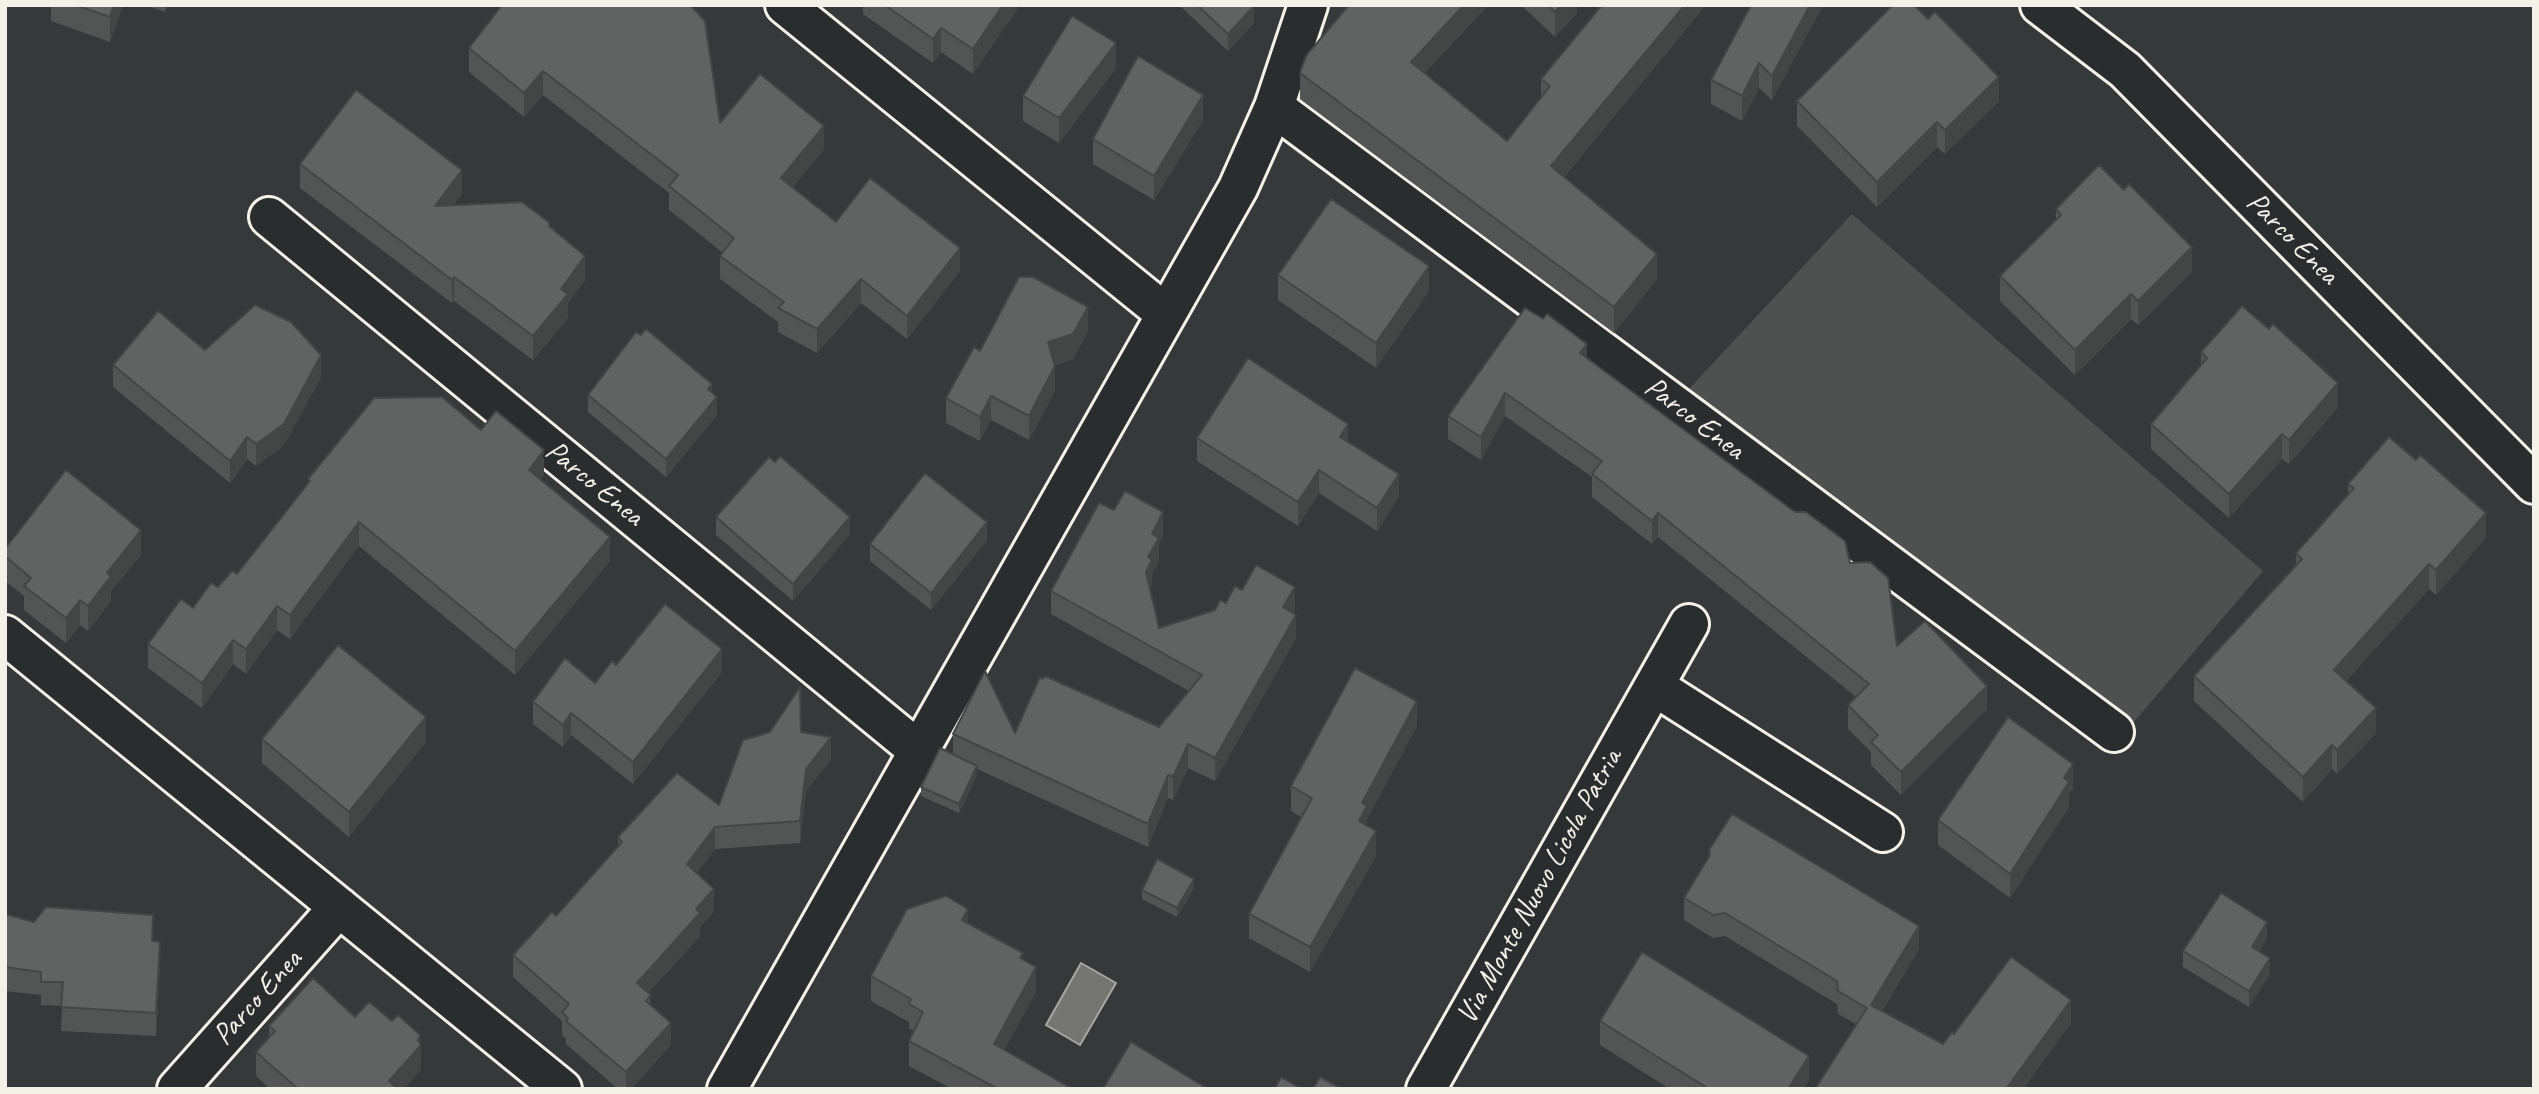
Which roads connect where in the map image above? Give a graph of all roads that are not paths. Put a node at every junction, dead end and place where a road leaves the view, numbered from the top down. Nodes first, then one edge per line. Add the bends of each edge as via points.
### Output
1 (785, 5) edge
2 (1308, 5) edge
3 (2040, 5) edge
4 (1274, 107) junction
5 (269, 217) dead end
6 (1166, 314) junction
7 (2534, 484) edge
8 (1689, 624) dead end
9 (5, 635) edge
10 (1654, 686) junction
11 (2114, 732) dead end
12 (919, 751) junction
13 (1883, 832) dead end
14 (339, 907) junction
15 (177, 1089) edge
16 (562, 1089) edge
17 (727, 1089) edge
18 (1426, 1089) edge

1 - 6 street
2 - 4 street
3 - 7 street, Parco Enea via 2125,70
4 - 6 street via 1238,188
4 - 11 street, Parco Enea
5 - 12 street, Parco Enea
6 - 12 street
8 - 10 street, Via Monte Nuovo Licola Patria
9 - 14 street
10 - 13 street
10 - 18 street, Via Monte Nuovo Licola Patria
12 - 17 street
14 - 15 street, Parco Enea
14 - 16 street

